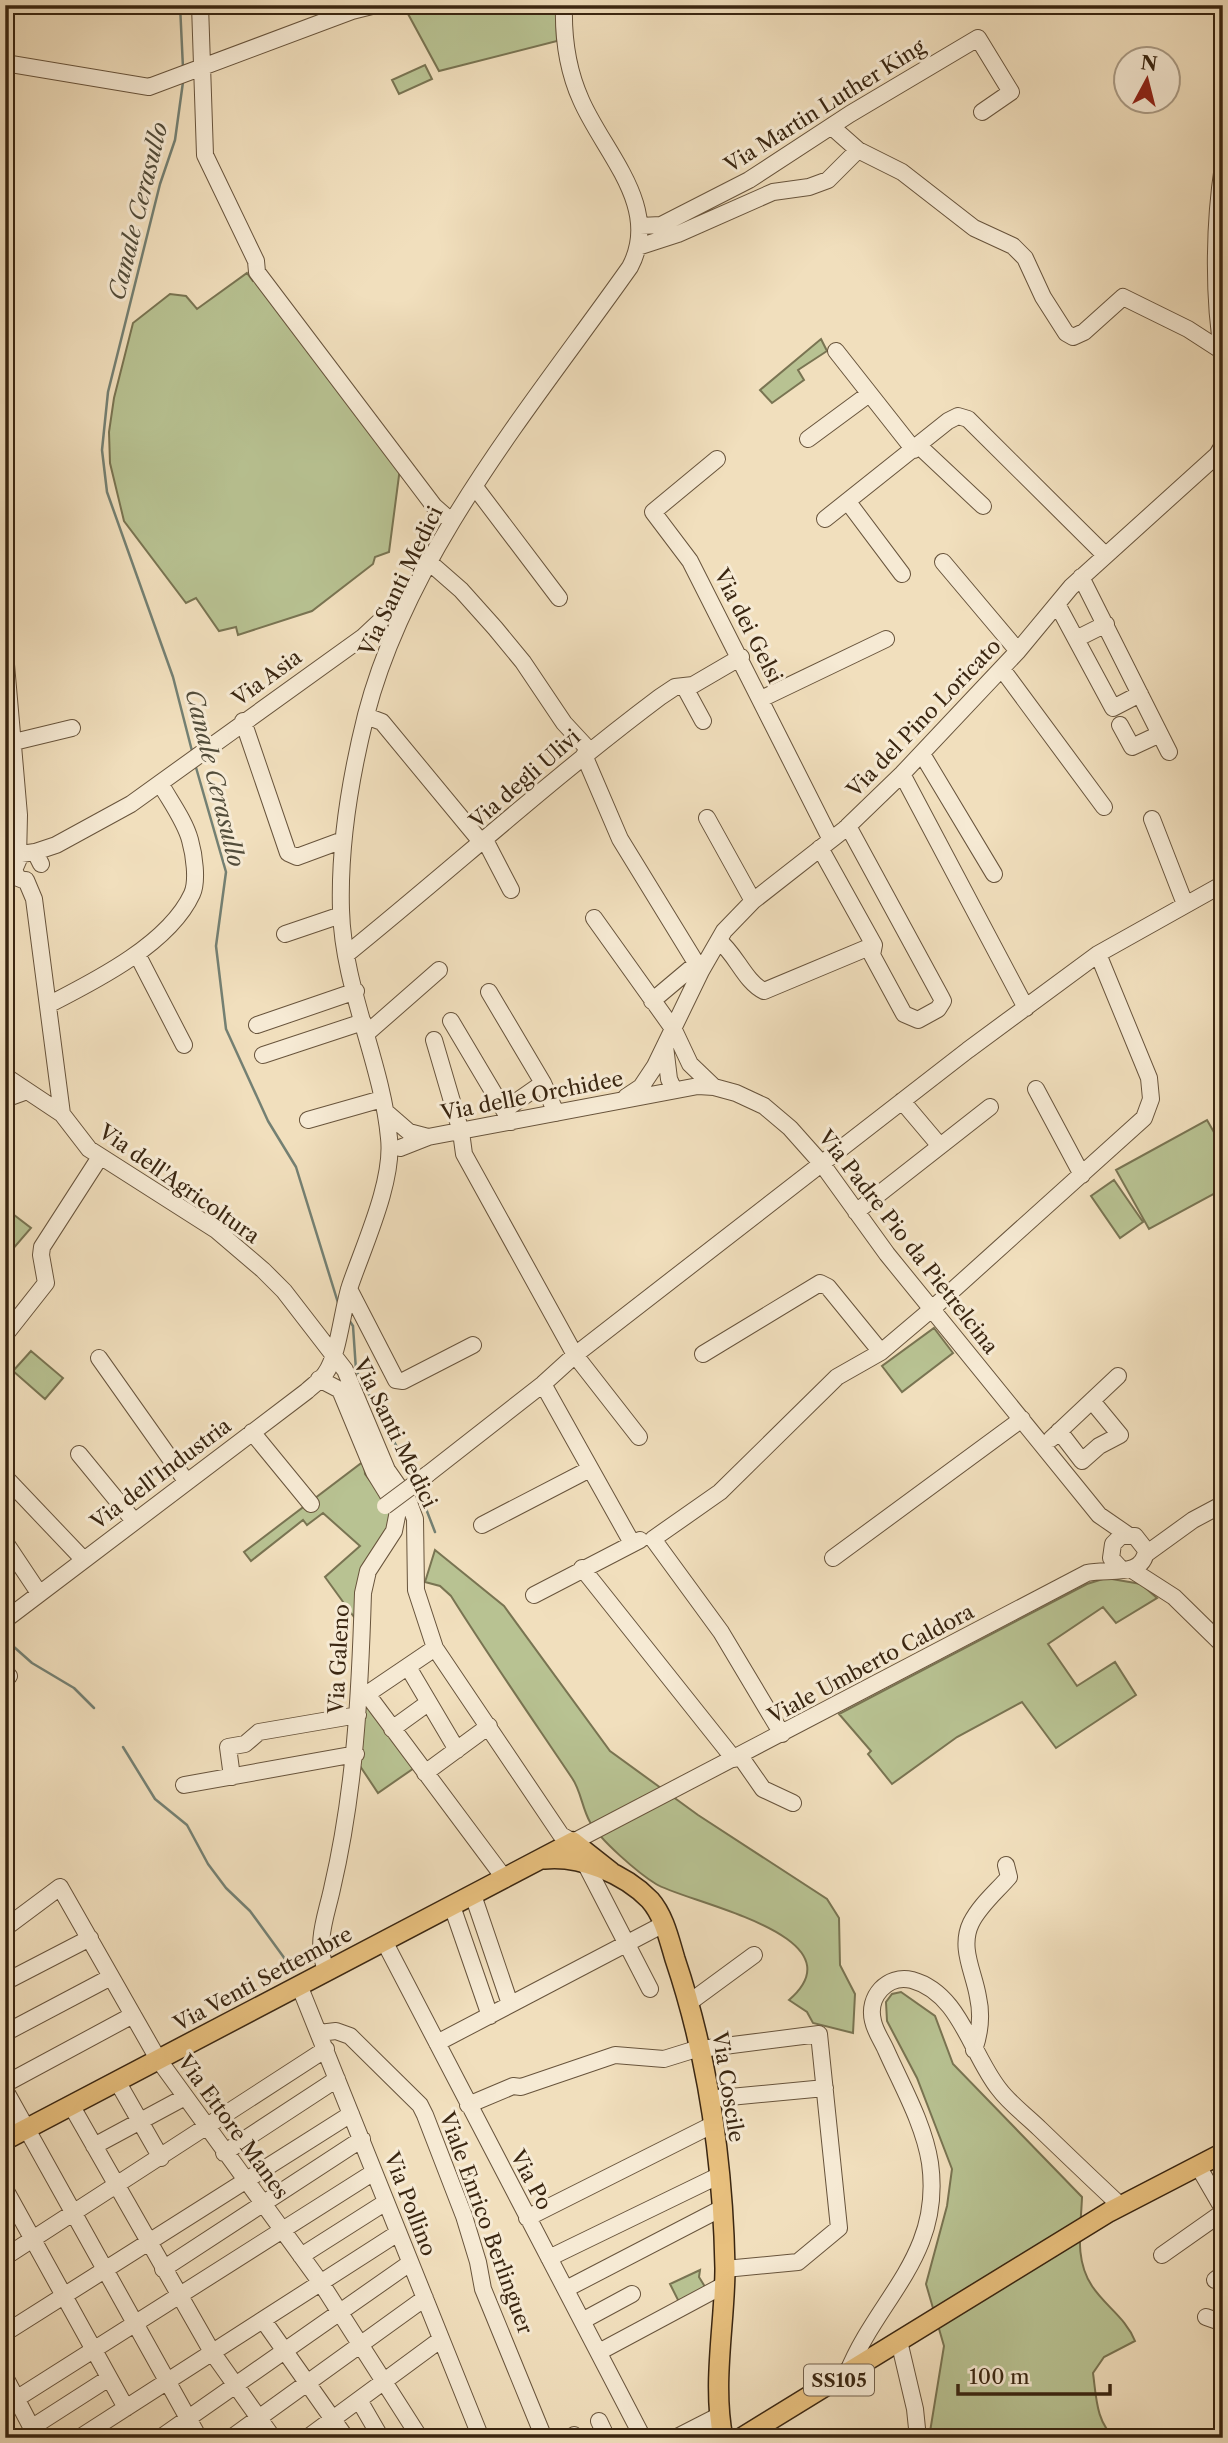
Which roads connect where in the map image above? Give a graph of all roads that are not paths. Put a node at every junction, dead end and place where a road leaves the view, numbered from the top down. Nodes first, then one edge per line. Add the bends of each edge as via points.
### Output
1 (200, 5) edge
2 (376, 5) edge
3 (564, 5) edge
4 (5, 63) edge
5 (201, 68) junction
6 (982, 112) dead end
7 (832, 127) junction
8 (858, 150) junction
9 (1223, 166) edge
10 (661, 225) junction
11 (640, 226) junction
12 (1220, 229) edge
13 (645, 246) junction
14 (1221, 328) edge
15 (836, 351) dead end
16 (1222, 353) edge
17 (869, 394) junction
18 (808, 439) dead end
19 (1223, 445) edge
20 (917, 448) junction
21 (717, 459) dead end
22 (475, 487) junction
23 (848, 502) junction
24 (983, 506) dead end
25 (825, 519) dead end
26 (451, 521) junction
27 (1104, 554) junction
28 (429, 562) junction
29 (943, 562) dead end
30 (902, 574) dead end
31 (1081, 577) junction
32 (419, 585) junction
33 (559, 598) dead end
34 (1057, 604) junction
35 (384, 617) junction
36 (1105, 624) junction
37 (399, 626) junction
38 (363, 637) junction
39 (886, 639) dead end
40 (1076, 639) junction
41 (1018, 651) junction
42 (387, 652) junction
43 (5, 653) edge
44 (741, 657) junction
45 (1002, 668) junction
46 (684, 686) junction
47 (1140, 694) junction
48 (8, 699) edge
49 (761, 699) junction
50 (366, 716) junction
51 (243, 721) junction
52 (703, 721) dead end
53 (1121, 725) dead end
54 (72, 728) dead end
55 (1160, 734) junction
56 (15, 742) junction
57 (1169, 752) dead end
58 (587, 753) junction
59 (922, 754) junction
60 (902, 774) junction
61 (160, 783) junction
62 (1104, 807) dead end
63 (707, 818) dead end
64 (1152, 819) dead end
65 (848, 826) junction
66 (343, 840) junction
67 (484, 842) junction
68 (825, 844) junction
69 (24, 869) edge
70 (994, 874) dead end
71 (1223, 884) edge
72 (511, 890) dead end
73 (752, 901) junction
74 (1185, 904) junction
75 (341, 915) junction
76 (594, 918) dead end
77 (285, 934) dead end
78 (719, 941) junction
79 (874, 945) junction
80 (137, 954) junction
81 (347, 954) junction
82 (1098, 954) junction
83 (698, 967) junction
84 (439, 970) dead end
85 (356, 991) junction
86 (489, 992) dead end
87 (652, 1001) junction
88 (48, 1005) junction
89 (1026, 1008) junction
90 (451, 1021) dead end
91 (257, 1025) dead end
92 (365, 1028) junction
93 (674, 1030) junction
94 (434, 1040) dead end
95 (184, 1045) dead end
96 (673, 1047) junction
97 (263, 1055) dead end
98 (5, 1076) edge
99 (543, 1083) junction
100 (715, 1087) junction
101 (1036, 1089) dead end
102 (674, 1090) junction
103 (27, 1091) junction
104 (5, 1099) edge
105 (620, 1101) junction
106 (902, 1101) junction
107 (990, 1107) dead end
108 (387, 1110) junction
109 (556, 1113) junction
110 (62, 1114) junction
111 (508, 1116) junction
112 (307, 1120) dead end
113 (461, 1132) junction
114 (428, 1137) junction
115 (395, 1142) junction
116 (940, 1146) junction
117 (100, 1157) junction
118 (822, 1164) junction
119 (1082, 1175) junction
120 (856, 1212) junction
121 (349, 1289) junction
122 (933, 1308) junction
123 (5, 1335) edge
124 (473, 1345) dead end
125 (881, 1352) junction
126 (703, 1354) dead end
127 (333, 1355) junction
128 (575, 1355) junction
129 (99, 1358) dead end
130 (1118, 1376) dead end
131 (319, 1379) junction
132 (543, 1384) junction
133 (1091, 1401) junction
134 (1022, 1419) junction
135 (1059, 1431) junction
136 (252, 1432) junction
137 (639, 1437) dead end
138 (1043, 1446) junction
139 (79, 1454) dead end
140 (590, 1469) junction
141 (5, 1477) edge
142 (186, 1481) junction
143 (311, 1504) dead end
144 (1223, 1504) edge
145 (385, 1506) dead end
146 (1099, 1515) junction
147 (1193, 1520) junction
148 (134, 1521) junction
149 (482, 1525) dead end
150 (1132, 1535) junction
151 (653, 1539) junction
152 (5, 1542) edge
153 (632, 1543) junction
154 (1111, 1549) junction
155 (1145, 1556) junction
156 (833, 1558) dead end
157 (83, 1559) junction
158 (582, 1568) junction
159 (1126, 1569) junction
160 (1087, 1573) junction
161 (39, 1593) junction
162 (534, 1595) dead end
163 (1174, 1597) junction
164 (5, 1620) edge
165 (1223, 1645) edge
166 (435, 1648) junction
167 (408, 1667) junction
168 (363, 1693) junction
169 (428, 1703) junction
170 (358, 1715) junction
171 (489, 1726) junction
172 (392, 1729) junction
173 (782, 1734) junction
174 (457, 1750) junction
175 (356, 1754) junction
176 (737, 1758) junction
177 (425, 1773) junction
178 (232, 1777) junction
179 (184, 1785) dead end
180 (793, 1803) dead end
181 (581, 1838) junction
182 (543, 1859) junction
183 (586, 1865) junction
184 (1006, 1865) dead end
185 (611, 1872) junction
186 (505, 1879) junction
187 (472, 1895) junction
188 (452, 1906) junction
189 (664, 1924) junction
190 (5, 1928) edge
191 (90, 1938) junction
192 (384, 1941) junction
193 (627, 1943) junction
194 (754, 1955) dead end
195 (327, 1972) junction
196 (111, 1977) junction
197 (5, 1982) edge
198 (299, 1986) junction
199 (650, 1989) dead end
200 (690, 2002) junction
201 (510, 2004) junction
202 (133, 2015) junction
203 (490, 2016) junction
204 (5, 2033) edge
205 (319, 2033) junction
206 (437, 2043) junction
207 (326, 2049) junction
208 (702, 2049) junction
209 (974, 2050) junction
210 (158, 2059) junction
211 (337, 2079) junction
212 (117, 2081) junction
213 (5, 2084) edge
214 (272, 2084) junction
215 (825, 2088) junction
216 (5, 2090) edge
217 (185, 2097) junction
218 (709, 2099) junction
219 (71, 2105) junction
220 (468, 2105) junction
221 (289, 2110) junction
222 (351, 2114) junction
223 (139, 2123) junction
224 (712, 2125) junction
225 (207, 2127) junction
226 (27, 2129) junction
227 (362, 2139) junction
228 (5, 2140) edge
229 (94, 2146) junction
230 (224, 2152) junction
231 (1223, 2153) edge
232 (161, 2158) junction
233 (1198, 2166) junction
234 (374, 2172) junction
235 (718, 2176) junction
236 (245, 2179) junction
237 (116, 2187) junction
238 (5, 2189) edge
239 (386, 2202) junction
240 (263, 2205) junction
241 (722, 2208) junction
242 (1115, 2209) junction
243 (1223, 2210) edge
244 (75, 2213) junction
245 (527, 2218) junction
246 (282, 2231) junction
247 (398, 2233) junction
248 (33, 2240) junction
249 (148, 2241) junction
250 (1162, 2255) dead end
251 (301, 2256) junction
252 (5, 2257) edge
253 (549, 2258) junction
254 (410, 2263) junction
255 (106, 2269) junction
256 (163, 2269) junction
257 (724, 2277) junction
258 (321, 2283) junction
259 (566, 2290) junction
260 (632, 2294) dead end
261 (64, 2297) junction
262 (180, 2297) junction
263 (425, 2298) junction
264 (339, 2310) junction
265 (1206, 2317) dead end
266 (263, 2320) junction
267 (582, 2321) junction
268 (1223, 2322) edge
269 (138, 2327) junction
270 (5, 2333) edge
271 (440, 2340) junction
272 (898, 2341) junction
273 (362, 2343) junction
274 (284, 2350) junction
275 (212, 2352) junction
276 (599, 2352) junction
277 (95, 2353) junction
278 (847, 2375) junction
279 (5, 2377) edge
280 (109, 2378) junction
281 (166, 2378) junction
282 (386, 2381) junction
283 (308, 2383) junction
284 (235, 2386) junction
285 (16, 2399) junction
286 (359, 2400) junction
287 (123, 2404) junction
288 (720, 2411) junction
289 (188, 2418) junction
290 (258, 2419) junction
291 (334, 2419) junction
292 (598, 2421) dead end
293 (34, 2433) edge
294 (744, 2436) edge
295 (311, 2437) edge
296 (79, 2438) edge
297 (160, 2438) edge
298 (199, 2438) edge
299 (230, 2438) edge
300 (273, 2438) edge
301 (346, 2438) edge
302 (381, 2438) edge
303 (420, 2438) edge
304 (481, 2438) edge
305 (544, 2438) edge
306 (607, 2438) edge
307 (643, 2438) edge
308 (675, 2438) edge
309 (723, 2438) edge
310 (918, 2438) edge

1 - 5 street
2 - 5 street
3 - 11 street, Via Santi Medici via 566,61 581,101 635,200
4 - 5 street via 149,87
5 - 26 street via 205,155 256,261 257,272 434,506
6 - 7 street, Via Martin Luther King via 1011,92 978,38
7 - 8 street
7 - 10 street, Via Martin Luther King via 772,167
8 - 13 street, Via Martin Luther King via 828,180 773,192
8 - 16 street via 902,172 974,228 1013,246 1025,258 1066,333 1073,337 1123,297 1188,329
9 - 12 street
10 - 11 street, Via Martin Luther King
10 - 13 street
11 - 13 street, Via Santi Medici
12 - 14 street
13 - 22 street, Via Santi Medici
14 - 16 street
15 - 17 street
17 - 18 street
17 - 20 street
19 - 27 street, Via del Pino Loricato
20 - 23 street
20 - 24 street
20 - 27 street via 948,421 958,416 968,419
21 - 44 street, Via dei Gelsi via 653,512 690,561
22 - 26 street, Via Santi Medici
22 - 33 street
23 - 25 street
23 - 30 street
26 - 28 street, Via Santi Medici
27 - 31 street, Via del Pino Loricato
28 - 32 street, Via Santi Medici
28 - 58 street via 495,628
29 - 41 street
31 - 34 street, Via del Pino Loricato
31 - 36 street
32 - 35 street, Via Asia
32 - 37 street, Via Santi Medici
34 - 40 street
34 - 41 street, Via del Pino Loricato
35 - 37 street via 396,620
35 - 38 street, Via Asia
36 - 40 street
36 - 47 street
37 - 38 street, Via Asia
37 - 42 street, Via Santi Medici
38 - 42 street via 377,636
38 - 51 street, Via Asia
39 - 49 street
40 - 47 street via 1113,708
41 - 45 street, Via del Pino Loricato
42 - 50 street, Via Santi Medici
43 - 48 street
44 - 46 street, Via degli Ulivi
44 - 49 street, Via dei Gelsi
45 - 59 street, Via del Pino Loricato
45 - 62 street
46 - 52 street
46 - 58 street, Via degli Ulivi via 660,697
47 - 55 street
48 - 56 street
49 - 68 street, Via dei Gelsi
50 - 66 street, Via Santi Medici
50 - 67 street via 382,722
51 - 61 street, Via Asia
51 - 66 street via 288,853 297,857
53 - 55 street via 1132,747
54 - 56 street
55 - 57 street
56 - 69 street
58 - 67 street, Via degli Ulivi
58 - 83 street via 620,839
59 - 60 street, Via del Pino Loricato
59 - 70 street
60 - 65 street, Via del Pino Loricato
60 - 89 street
61 - 69 street, Via Asia
61 - 80 street via 190,839 194,887 182,908
63 - 73 street
64 - 74 street
65 - 68 street, Via del Pino Loricato
65 - 79 street, Via dei Gelsi via 941,997 941,1006 918,1020 904,1014 872,955
66 - 75 street, Via Santi Medici
67 - 72 street
67 - 81 street, Via degli Ulivi
68 - 73 street, Via del Pino Loricato
68 - 79 street, Via dei Gelsi
69 - 88 street via 34,899
71 - 74 street
73 - 78 street, Via del Pino Loricato
74 - 82 street
75 - 77 street
75 - 81 street, Via Santi Medici
76 - 87 street
78 - 79 street via 764,991
78 - 83 street, Via del Pino Loricato
80 - 88 street
80 - 95 street
81 - 85 street, Via Santi Medici
82 - 89 street
82 - 119 street via 1150,1078 1151,1099 1144,1118
83 - 87 street
83 - 93 street, Via del Pino Loricato
84 - 92 street
85 - 91 street
85 - 92 street, Via Santi Medici
86 - 99 street
87 - 93 street
88 - 110 street
89 - 106 street
90 - 111 street
92 - 97 street
92 - 108 street, Via Santi Medici
93 - 96 street, Via del Pino Loricato
94 - 113 street
96 - 100 street
96 - 102 street via 669,1079
96 - 105 street, Via del Pino Loricato via 641,1087
98 - 103 street
99 - 109 street
99 - 111 street
100 - 102 street, Via Padre Pio da Pietrelcina
100 - 118 street, Via Padre Pio da Pietrelcina via 764,1106
101 - 119 street
102 - 105 street, Via delle Orchidee
103 - 104 street
103 - 110 street
105 - 109 street, Via delle Orchidee
106 - 116 street
106 - 118 street
107 - 116 street
108 - 112 street
108 - 114 street via 409,1132
108 - 115 street, Via Santi Medici
109 - 111 street, Via delle Orchidee
110 - 117 street, Via dell'Agricoltura
111 - 113 street, Via delle Orchidee
113 - 114 street, Via delle Orchidee
113 - 128 street via 464,1154
114 - 115 street, Via delle Orchidee
115 - 121 street, Via Santi Medici
116 - 120 street
117 - 123 street via 43,1247 46,1283
117 - 127 street, Via dell'Agricoltura via 216,1230 284,1291
118 - 120 street, Via Padre Pio da Pietrelcina
118 - 128 street
119 - 122 street
120 - 122 street, Via Padre Pio da Pietrelcina
121 - 124 street via 396,1380 403,1381
121 - 127 street, Via Santi Medici
122 - 125 street
122 - 134 street, Via Padre Pio da Pietrelcina
125 - 126 street via 820,1283
125 - 151 street via 837,1377 734,1479
127 - 131 street, Via dell'Industria via 326,1374
127 - 166 street, Via Santi Medici via 345,1370 387,1470 415,1519 416,1590
128 - 132 street
128 - 137 street
129 - 142 street
130 - 133 street
131 - 136 street, Via dell'Industria
131 - 168 street, Via Galeno via 335,1385 344,1397 374,1472 398,1511 394,1531 368,1571 363,1593
132 - 140 street
132 - 145 street, bridge
133 - 135 street
133 - 135 street via 1121,1435 1082,1461
134 - 138 street, Via Padre Pio da Pietrelcina
134 - 156 street
135 - 138 street
136 - 142 street, Via dell'Industria
136 - 143 street
138 - 146 street, Via Padre Pio da Pietrelcina
139 - 148 street
140 - 149 street
140 - 153 street
141 - 157 street
142 - 148 street, Via dell'Industria
144 - 147 street
146 - 150 street, Via Padre Pio da Pietrelcina
146 - 154 street, Via Padre Pio da Pietrelcina
147 - 150 street
147 - 155 street
148 - 157 street, Via dell'Industria
150 - 154 street via 1118,1538
150 - 155 street via 1143,1544
151 - 153 street
151 - 173 street via 721,1632
152 - 161 street
153 - 158 street
154 - 159 street via 1113,1561
154 - 160 street, Viale Umberto Caldora
155 - 159 street
155 - 163 street
157 - 161 street, Via dell'Industria
158 - 162 street
158 - 176 street
159 - 160 street, Viale Umberto Caldora
159 - 163 street
160 - 173 street, Viale Umberto Caldora
161 - 164 street, Via dell'Industria
163 - 165 street
166 - 167 street
166 - 171 street, Via Santi Medici
167 - 168 street
167 - 169 street
168 - 170 street, Via Galeno
168 - 172 street
169 - 172 street
169 - 174 street
170 - 175 street, Via Galeno
170 - 178 street via 259,1732 244,1744 228,1746
171 - 174 street
171 - 181 street, Via Santi Medici via 554,1828
172 - 177 street
173 - 176 street, Viale Umberto Caldora
174 - 177 street
175 - 178 street
175 - 195 street, Via Galeno via 319,1946
176 - 180 street via 763,1789
176 - 181 street, Viale Umberto Caldora
177 - 186 street
178 - 179 street
181 - 182 main road, Via Venti Settembre
181 - 185 main road
182 - 183 main road, Via Coscile via 569,1859
182 - 186 main road, Via Venti Settembre
183 - 185 main road, Via Coscile
183 - 193 street
184 - 209 street via 1009,1877 968,1934 966,1950 979,2009 980,2033
185 - 189 main road, Via Coscile via 650,1900
186 - 187 main road, Via Venti Settembre
187 - 188 main road, Via Venti Settembre
187 - 201 street
188 - 192 main road, Via Venti Settembre
188 - 203 street
189 - 193 street
189 - 200 main road, Via Coscile
190 - 191 street, Via Ettore Manes via 60,1887
191 - 196 street, Via Ettore Manes
191 - 197 street
192 - 195 main road, Via Venti Settembre
192 - 206 street, Via Po
193 - 199 street
193 - 201 street
194 - 200 street
195 - 198 main road, Via Venti Settembre
196 - 202 street, Via Ettore Manes
196 - 204 street
198 - 205 street, Via Pollino
198 - 210 main road, Via Venti Settembre
200 - 208 main road, Via Coscile
201 - 203 street
202 - 210 street, Via Ettore Manes
202 - 213 street
203 - 206 street
205 - 207 street, Via Pollino
205 - 305 street, Viale Enrico Berlinguer via 331,2030 350,2036 420,2105 464,2216 483,2289
206 - 220 street, Via Po
207 - 211 street, Via Pollino
207 - 214 street
208 - 215 street via 818,2034
208 - 218 main road, Via Coscile
208 - 220 street via 650,2060 615,2055
209 - 242 street via 1000,2091
209 - 278 street via 955,2013 923,1984 894,1980 875,1996 873,2022 924,2135 931,2196 927,2225 912,2266
210 - 212 main road, Via Venti Settembre
210 - 217 street, Via Ettore Manes
211 - 221 street
211 - 222 street, Via Pollino
212 - 219 main road, Via Venti Settembre
212 - 223 street
214 - 221 street
214 - 225 street
215 - 218 street
215 - 257 street via 839,2228 798,2262
216 - 226 street
217 - 223 street
217 - 225 street, Via Ettore Manes
218 - 224 main road, Via Coscile
219 - 226 main road, Via Venti Settembre
219 - 229 street
220 - 245 street, Via Po
221 - 230 street
222 - 227 street, Via Pollino
222 - 236 street
223 - 229 street
223 - 232 street
224 - 235 main road, Via Coscile
224 - 245 street
225 - 230 street, Via Ettore Manes
225 - 232 street
226 - 228 main road, Via Venti Settembre
226 - 244 street
227 - 234 street, Via Pollino
227 - 240 street
229 - 237 street
230 - 236 street, Via Ettore Manes
231 - 233 main road, SS105
232 - 237 street
233 - 242 main road, SS105
233 - 243 street
234 - 239 street, Via Pollino
234 - 246 street
235 - 241 main road, Via Coscile
235 - 253 street
236 - 240 street, Via Ettore Manes
236 - 249 street
237 - 244 street
237 - 249 street
238 - 248 street
239 - 247 street, Via Pollino
239 - 251 street
240 - 246 street, Via Ettore Manes
240 - 256 street
241 - 257 main road, Via Coscile
241 - 259 street
242 - 272 main road, SS105 / SS105
243 - 250 street
244 - 248 street
244 - 255 street
245 - 253 street, Via Po
246 - 251 street, Via Ettore Manes
246 - 262 street
247 - 254 street, Via Pollino
247 - 258 street
248 - 252 street
248 - 261 street
249 - 255 street
249 - 256 street
251 - 258 street, Via Ettore Manes
253 - 259 street, Via Po
254 - 263 street, Via Pollino
254 - 264 street
255 - 261 street
255 - 269 street
256 - 262 street
257 - 276 street
257 - 288 main road, Via Coscile
258 - 264 street, Via Ettore Manes
258 - 266 street
259 - 267 street, Via Po
260 - 267 street
261 - 270 street
261 - 277 street
262 - 269 street
262 - 275 street
263 - 271 street, Via Pollino
263 - 273 street
264 - 273 street, Via Ettore Manes
264 - 274 street
265 - 268 street
266 - 274 street
266 - 275 street
267 - 276 street, Via Po
269 - 277 street
269 - 281 street
271 - 282 street
271 - 304 street, Via Pollino
272 - 278 main road, SS105 / SS105
272 - 310 street
273 - 282 street, Via Ettore Manes
273 - 283 street
274 - 283 street
274 - 284 street
275 - 281 street
275 - 284 street
276 - 307 street, Via Po
277 - 280 street
277 - 285 street
278 - 294 main road, SS105 / SS105
279 - 285 street
280 - 287 street
280 - 293 street
281 - 287 street
281 - 289 street
282 - 286 street
282 - 303 street, Via Ettore Manes
283 - 290 street
283 - 291 street
284 - 289 street
284 - 290 street
285 - 293 street
286 - 291 street
286 - 302 street
287 - 296 street
288 - 294 main road
288 - 308 street
288 - 309 main road, Via Coscile
289 - 297 street
289 - 298 street
290 - 299 street
290 - 300 street
291 - 295 street
291 - 301 street
292 - 306 street

